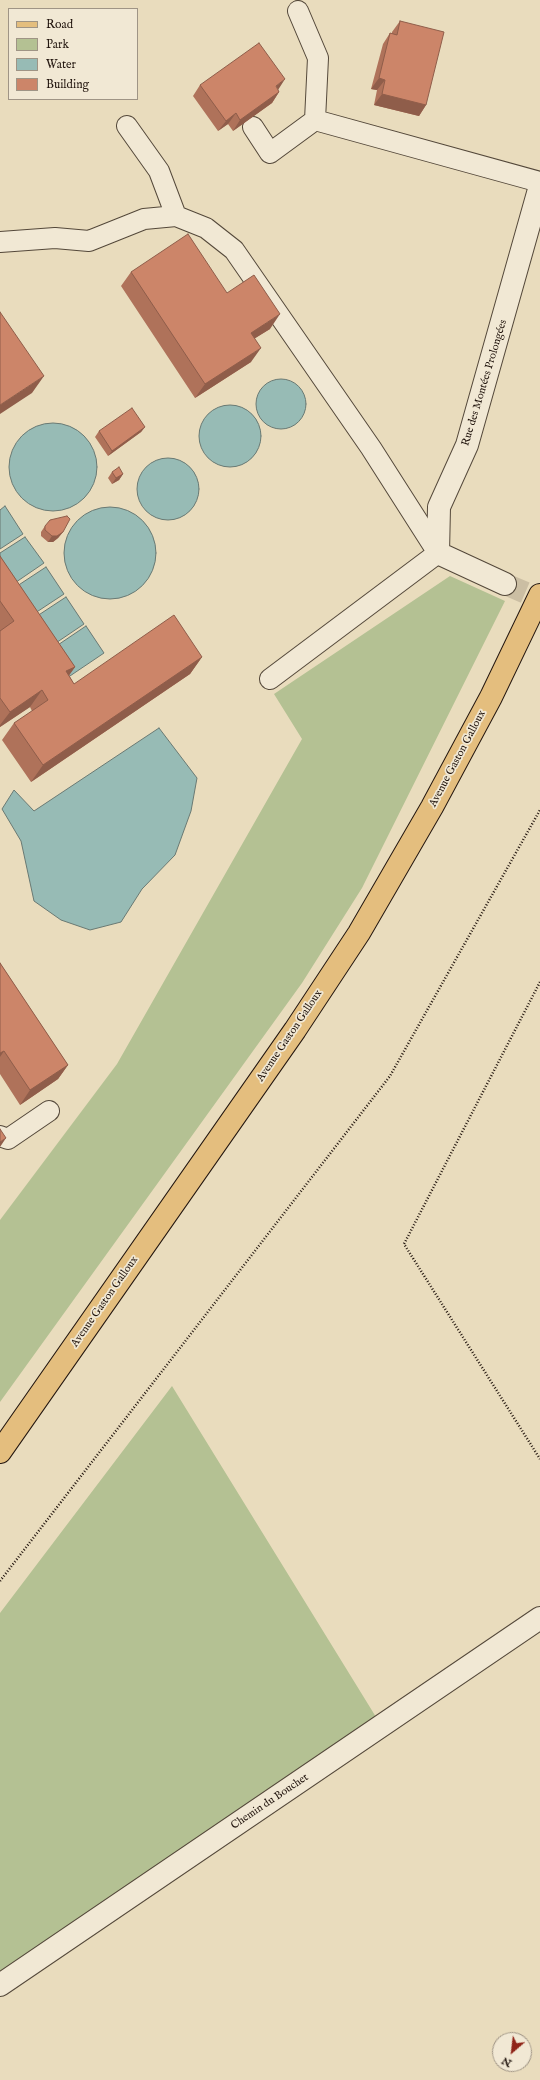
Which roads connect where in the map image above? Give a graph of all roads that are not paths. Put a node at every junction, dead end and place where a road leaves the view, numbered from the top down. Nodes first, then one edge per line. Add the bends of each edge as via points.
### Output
1 (298, 11) dead end
2 (315, 120) junction
3 (127, 126) dead end
4 (253, 127) edge
5 (540, 182) edge
6 (540, 186) edge
7 (176, 216) junction
8 (0, 242) edge
9 (438, 553) junction
10 (505, 584) tunnel mouth
11 (540, 595) edge
12 (270, 679) dead end
13 (49, 1111) dead end
14 (0, 1136) edge
15 (0, 1452) edge
16 (540, 1618) edge
17 (0, 1985) edge

1 - 2 lane via 318,58
2 - 4 lane via 270,153
2 - 5 lane
3 - 7 lane via 159,171
6 - 9 street, Rue des Montées Prolongées via 467,445 439,507
7 - 8 lane via 144,219 88,241 55,238
7 - 9 lane via 206,228 234,250 372,448
9 - 10 street
9 - 12 lane
11 - 15 main road, Avenue Gaston Galloux via 484,711 359,933 295,1030
13 - 14 lane via 8,1139
16 - 17 street, Chemin du Bouchet

